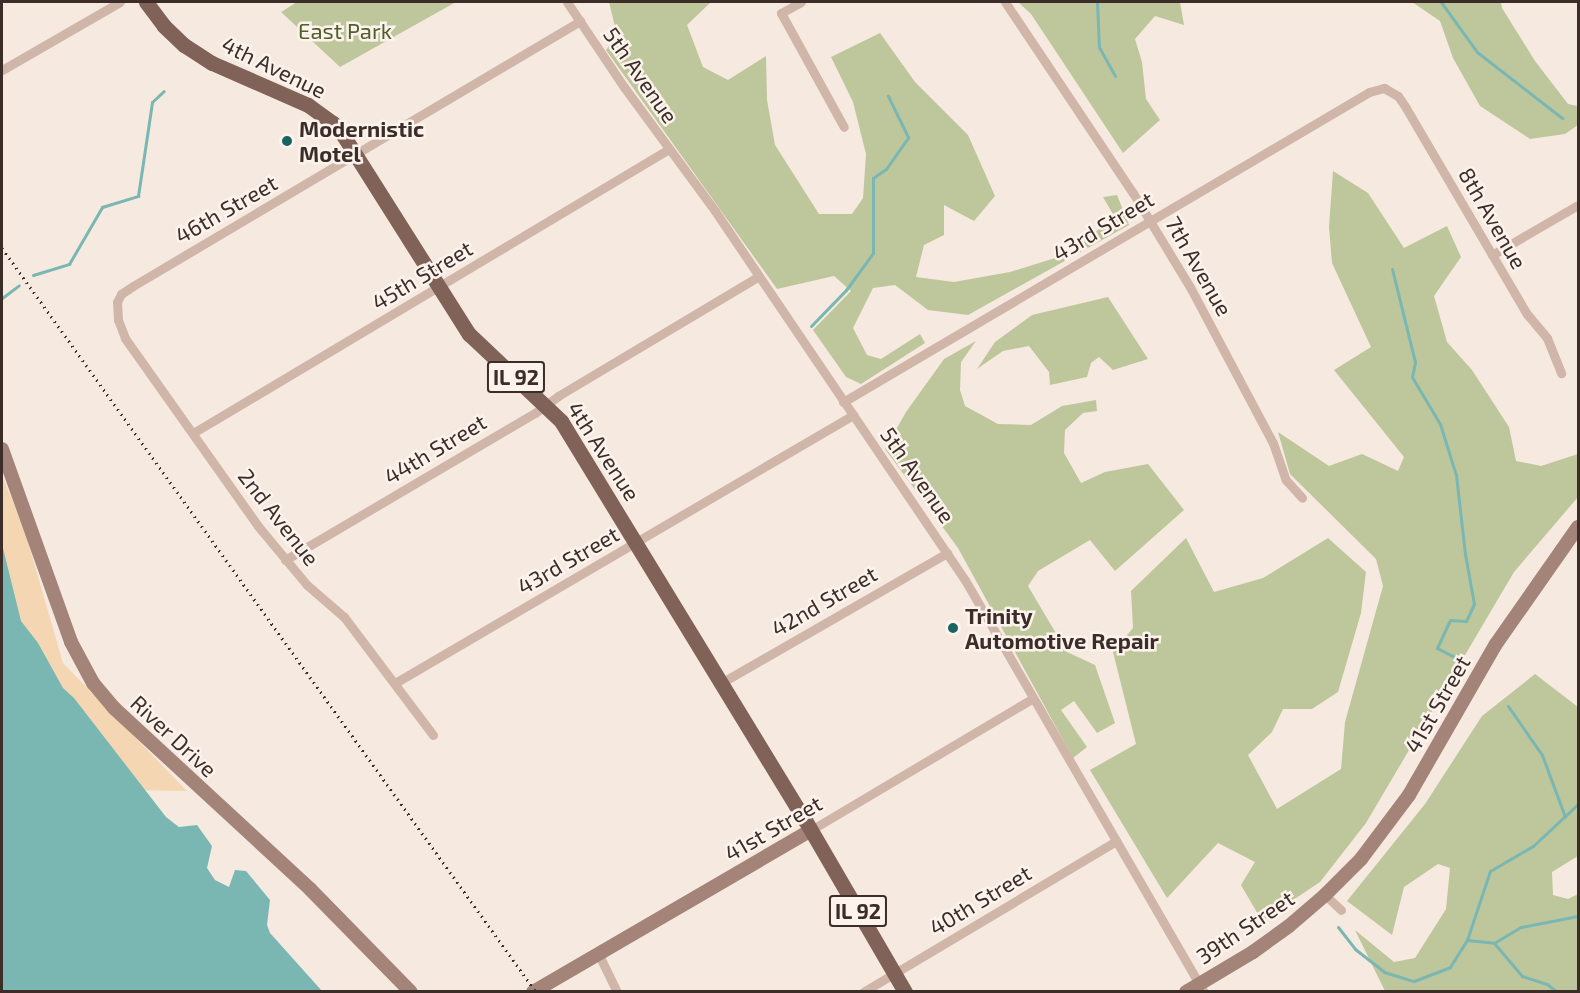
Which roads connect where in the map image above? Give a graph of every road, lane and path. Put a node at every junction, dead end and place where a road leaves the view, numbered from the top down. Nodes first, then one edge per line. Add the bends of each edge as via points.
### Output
1 (120, 2) edge
2 (146, 2) edge
3 (567, 2) edge
4 (801, 2) edge
5 (1005, 2) edge
6 (580, 21) junction
7 (2, 70) edge
8 (1384, 88) joint
9 (844, 127) dead end
10 (669, 149) junction
11 (358, 155) junction
12 (1578, 205) edge
13 (1150, 221) junction
14 (1492, 255) junction
15 (758, 277) junction
16 (439, 287) junction
17 (116, 308) joint
18 (1561, 373) dead end
19 (843, 402) junction
20 (546, 405) junction
21 (853, 415) junction
22 (193, 433) junction
23 (2, 449) edge
24 (1302, 498) dead end
25 (1578, 527) edge
26 (636, 543) junction
27 (947, 553) junction
28 (285, 560) junction
29 (395, 683) junction
30 (721, 683) junction
31 (1032, 699) junction
32 (433, 735) dead end
33 (811, 830) junction
34 (1116, 841) junction
35 (1325, 895) junction
36 (1341, 910) dead end
37 (598, 953) junction
38 (894, 974) junction
39 (1202, 988) edge
40 (411, 992) edge
41 (533, 992) edge
42 (617, 992) edge
43 (863, 992) edge
44 (905, 992) edge
45 (1186, 992) edge

1 - 7 street
2 - 11 main road, 4th Avenue / IL 92 via 184,45 212,63 308,105 333,123
3 - 6 street, 5th Avenue
4 - 9 street via 781,13
5 - 13 street, 7th Avenue
6 - 10 street, 5th Avenue
6 - 11 street, 46th Street
8 - 13 street, 43rd Street via 1369,93
8 - 14 street, 8th Avenue via 1398,96 1406,108
10 - 15 street, 5th Avenue
10 - 16 street, 45th Street
11 - 16 main road, 4th Avenue / IL 92
11 - 17 street, 46th Street via 132,286 121,294
12 - 14 street
13 - 19 street, 43rd Street
13 - 24 street, 7th Avenue via 1258,414 1282,462 1286,480
14 - 18 street, 8th Avenue via 1546,338
15 - 19 street, 5th Avenue
15 - 20 street, 44th Street
16 - 20 main road, 4th Avenue / IL 92 via 469,334
16 - 22 street, 45th Street
17 - 22 street, 2nd Avenue via 125,338
19 - 21 street, 5th Avenue
20 - 26 main road, 4th Avenue / IL 92 via 561,421
20 - 28 street, 44th Street
21 - 26 street, 43rd Street
21 - 27 street, 5th Avenue
22 - 28 street, 2nd Avenue
23 - 40 street, River Drive via 71,642 93,683 114,708 310,889
25 - 35 street, 41st Street via 1496,644 1409,795 1361,859
26 - 29 street, 43rd Street
26 - 30 main road, 4th Avenue / IL 92
27 - 30 street, 42nd Street
27 - 31 street, 5th Avenue
28 - 29 street, 2nd Avenue via 344,616
29 - 32 street, 2nd Avenue
30 - 33 main road, 4th Avenue / IL 92
31 - 33 street, 41st Street
31 - 34 street, 5th Avenue
33 - 37 street, 41st Street
33 - 38 main road, 4th Avenue / IL 92
34 - 38 street, 40th Street
34 - 39 street, 5th Avenue
35 - 36 street
35 - 39 street, 39th Street via 1289,926
37 - 41 street, 41st Street
37 - 42 street
38 - 43 street, 40th Street
38 - 44 main road, 4th Avenue / IL 92
39 - 45 street, 39th Street

